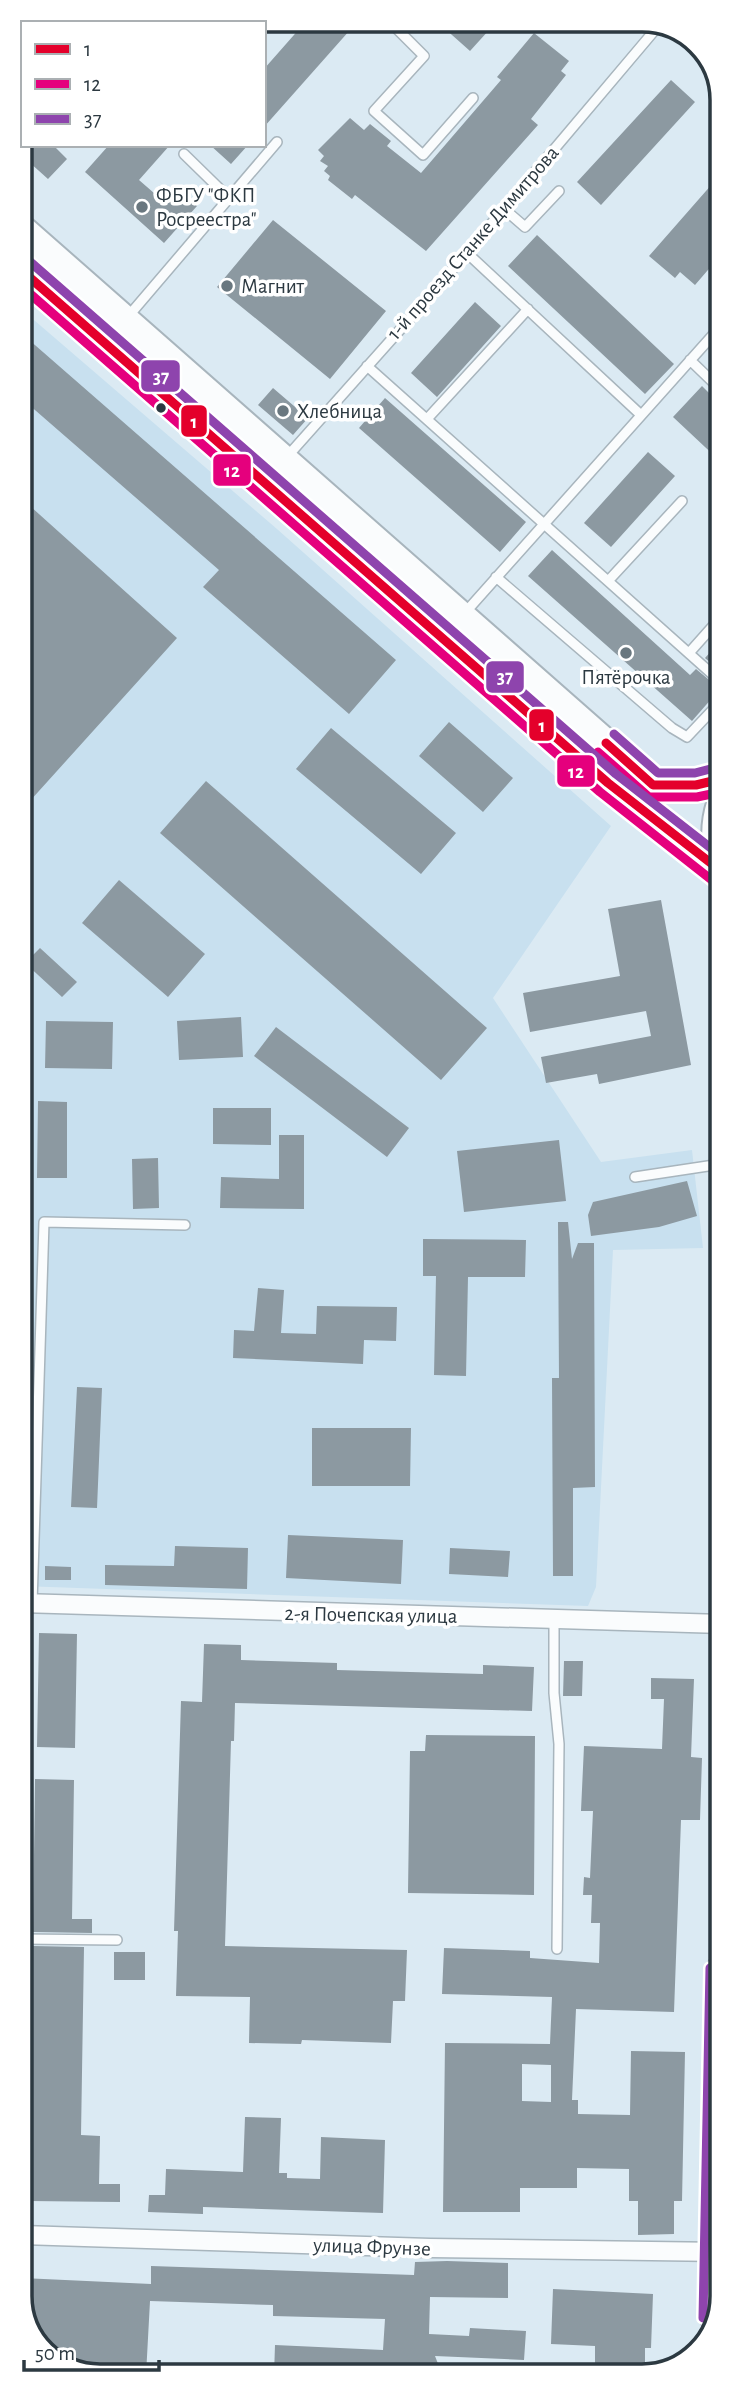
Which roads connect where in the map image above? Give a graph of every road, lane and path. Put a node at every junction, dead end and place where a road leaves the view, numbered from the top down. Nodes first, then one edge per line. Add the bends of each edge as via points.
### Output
1 (400, 32) edge
2 (652, 33) edge
3 (473, 98) dead end
4 (277, 142) dead end
5 (184, 154) dead end
6 (559, 191) dead end
7 (229, 198) junction
8 (503, 208) junction
9 (32, 239) edge
10 (467, 252) junction
11 (32, 279) edge
12 (528, 309) junction
13 (125, 320) junction
14 (710, 338) edge
15 (690, 360) junction
16 (367, 366) junction
17 (710, 379) edge
18 (641, 415) junction
19 (427, 419) junction
20 (284, 460) junction
21 (682, 501) dead end
22 (543, 523) junction
23 (496, 577) junction
24 (608, 580) junction
25 (462, 616) junction
26 (710, 629) edge
27 (689, 653) junction
28 (710, 672) edge
29 (710, 713) edge
30 (710, 782) edge
31 (710, 862) edge
32 (710, 1166) edge
33 (635, 1177) dead end
34 (185, 1225) dead end
35 (32, 1492) edge
36 (32, 1604) edge
37 (554, 1619) junction
38 (710, 1624) edge
39 (32, 1939) edge
40 (117, 1940) dead end
41 (557, 1949) dead end
42 (32, 2235) edge
43 (710, 2251) edge

1 - 3 lane via 424,56 374,111 423,155
2 - 8 lane, 1-й проезд Станке Димитрова
4 - 7 lane
5 - 7 lane
6 - 8 lane via 526,227
7 - 13 lane
8 - 10 lane, 1-й проезд Станке Димитрова
9 - 13 main road
10 - 12 lane
10 - 16 lane, 1-й проезд Станке Димитрова
11 - 31 main road via 608,783
12 - 18 lane
12 - 19 lane
13 - 20 main road
14 - 15 lane
15 - 17 lane
15 - 18 lane
16 - 19 lane
16 - 20 lane, 1-й проезд Станке Димитрова
18 - 22 lane
19 - 22 lane
20 - 25 main road
21 - 24 lane
22 - 23 lane
22 - 24 lane
23 - 25 lane
23 - 29 lane via 672,728 687,737
24 - 27 lane
25 - 30 main road via 653,785
26 - 27 lane
27 - 28 lane
32 - 33 lane
34 - 35 lane via 44,1222
36 - 37 street, 2-я Почепская улица
37 - 38 street, 2-я Почепская улица
37 - 41 lane via 559,1744
39 - 40 lane
42 - 43 street, улица Фрунзе via 430,2248

